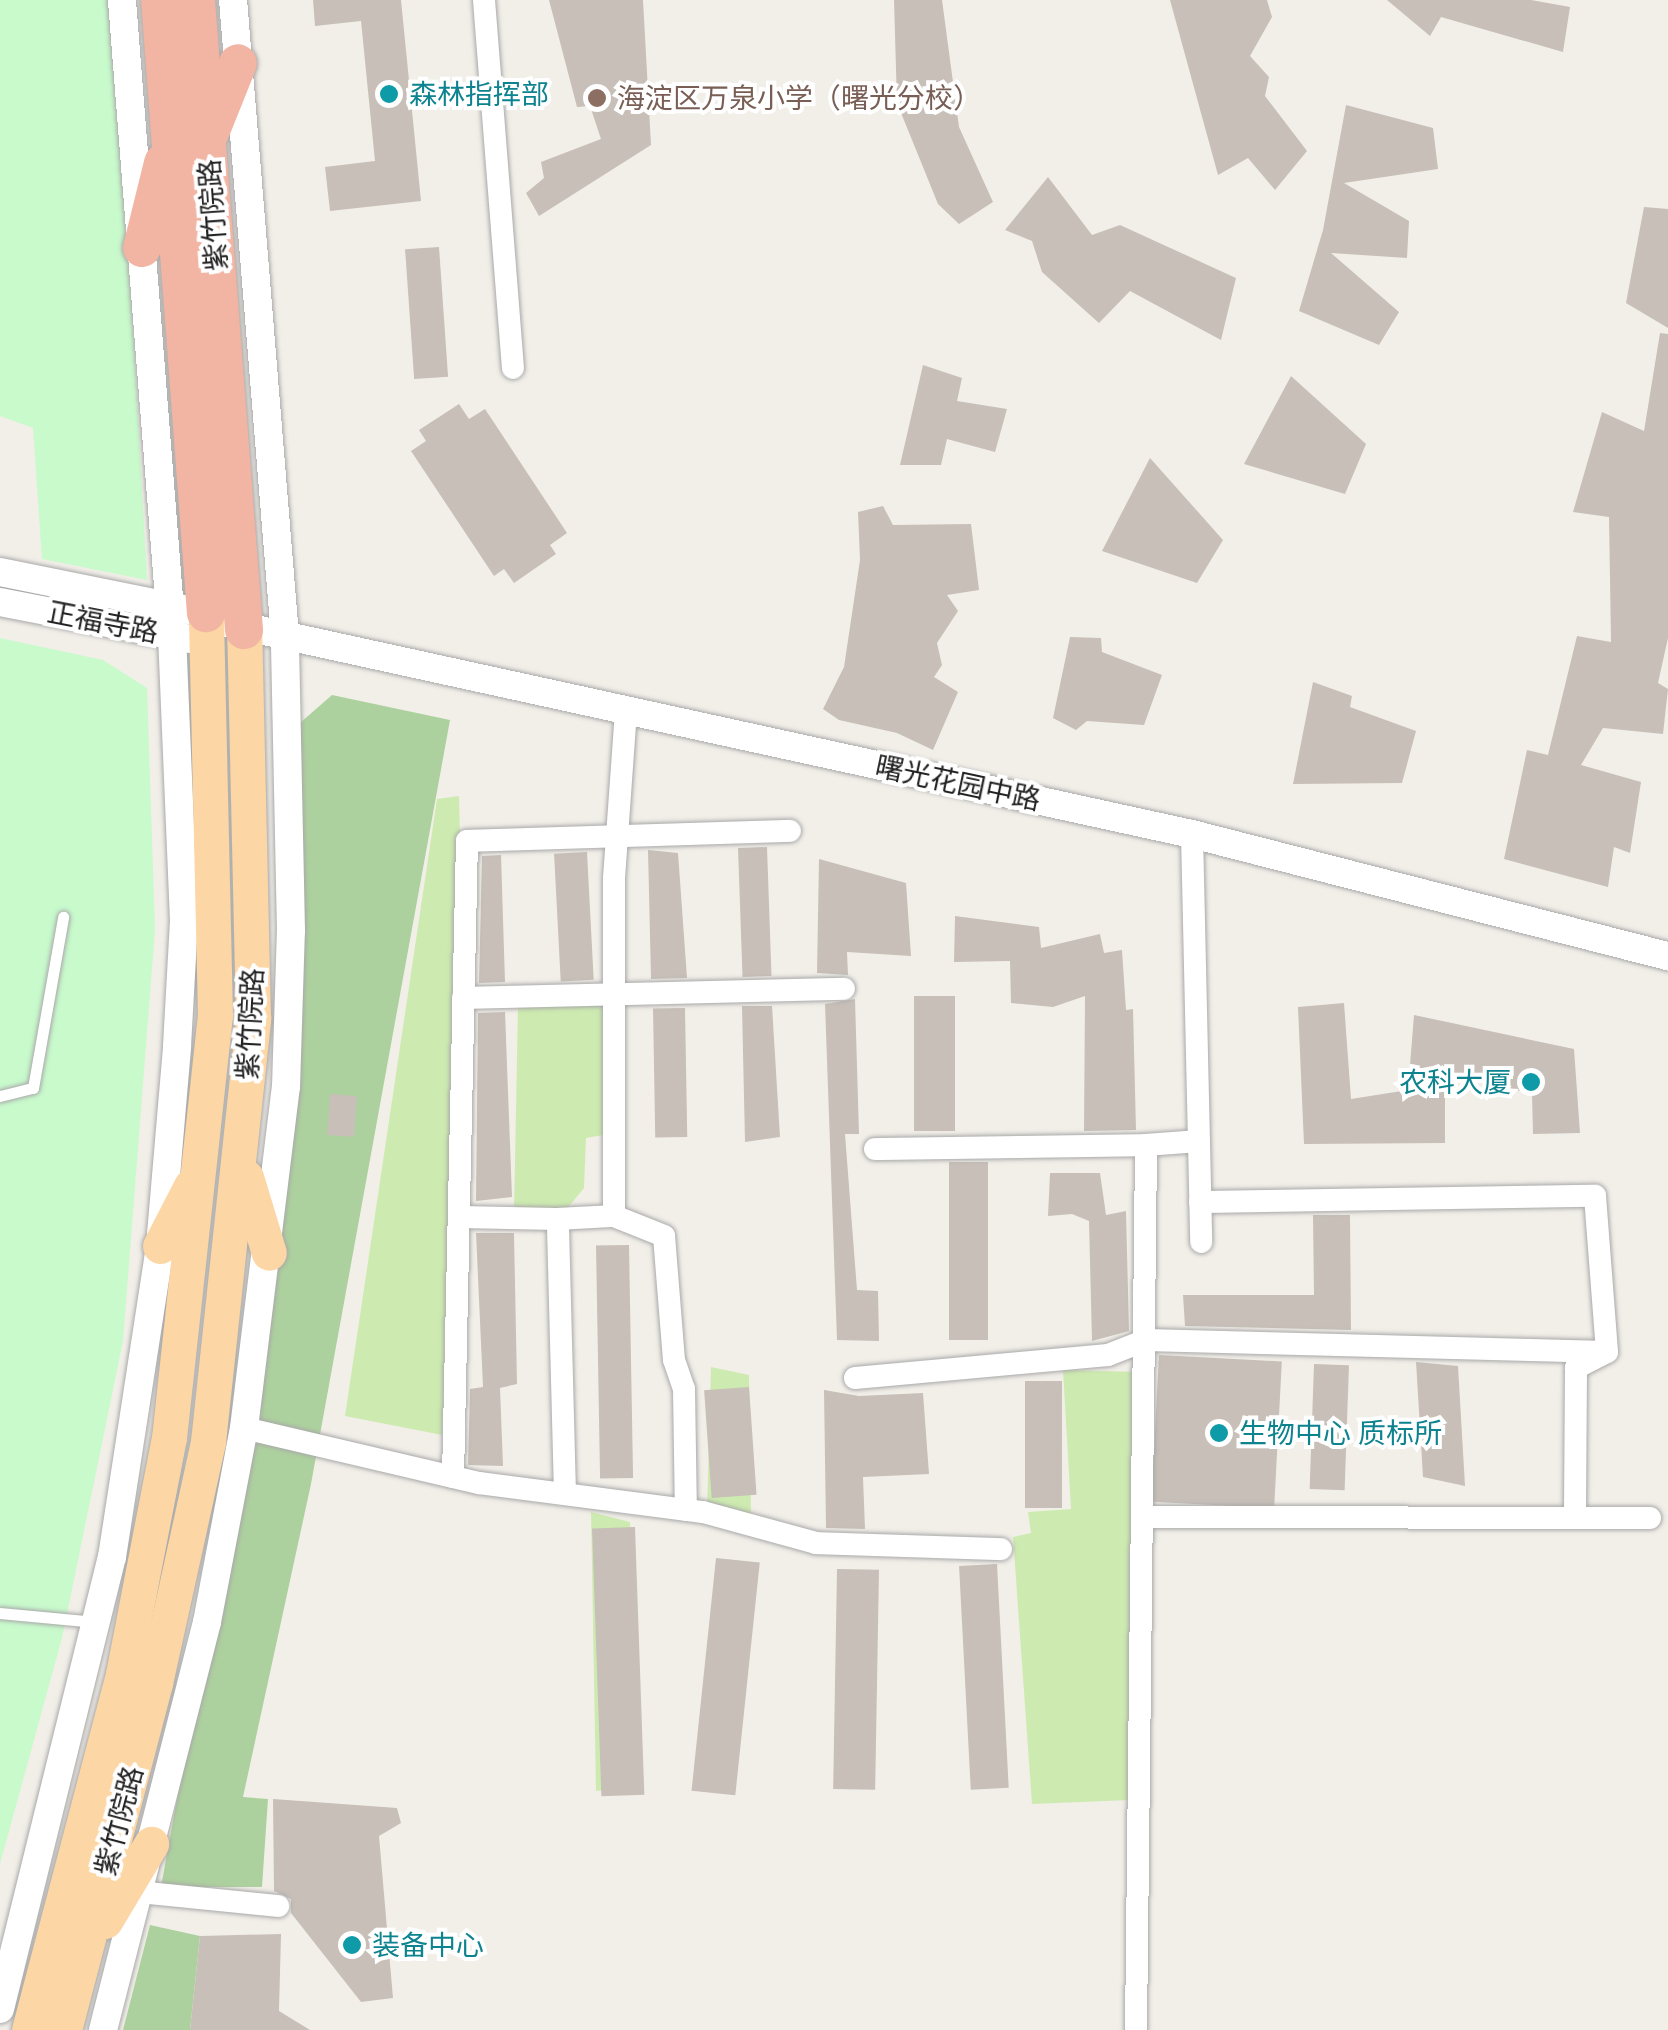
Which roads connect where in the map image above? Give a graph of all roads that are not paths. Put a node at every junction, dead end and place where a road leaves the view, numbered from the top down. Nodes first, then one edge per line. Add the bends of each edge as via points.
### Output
1 (122, 0) edge
2 (160, 0) edge
3 (196, 0) edge
4 (233, 0) edge
5 (484, 0) edge
6 (238, 63) junction
7 (189, 136) junction
8 (142, 248) junction
9 (512, 368) dead end
10 (0, 572) edge
11 (0, 602) edge
12 (189, 624) junction
13 (244, 630) junction
14 (285, 636) junction
15 (626, 711) junction
16 (790, 831) dead end
17 (1192, 834) junction
18 (617, 835) junction
19 (63, 918) dead end
20 (1668, 956) edge
21 (844, 990) dead end
22 (617, 994) junction
23 (463, 998) junction
24 (0, 1096) edge
25 (1199, 1141) junction
26 (1146, 1145) junction
27 (875, 1148) dead end
28 (203, 1163) junction
29 (241, 1164) junction
30 (1200, 1202) junction
31 (614, 1216) junction
32 (458, 1217) junction
33 (558, 1219) junction
34 (1201, 1242) dead end
35 (160, 1246) junction
36 (270, 1253) junction
37 (1146, 1340) junction
38 (1607, 1352) junction
39 (855, 1378) dead end
40 (244, 1428) junction
41 (453, 1477) junction
42 (564, 1494) junction
43 (686, 1510) junction
44 (1142, 1517) junction
45 (1575, 1518) junction
46 (1650, 1518) dead end
47 (1000, 1549) dead end
48 (0, 1614) edge
49 (96, 1622) junction
50 (150, 1844) junction
51 (138, 1892) junction
52 (278, 1906) dead end
53 (84, 1956) junction
54 (0, 2008) edge
55 (29, 2030) edge
56 (64, 2030) edge
57 (103, 2030) edge
58 (1136, 2030) edge

1 - 8 street, 紫竹院路
2 - 7 highway, 紫竹院路
3 - 7 highway, 紫竹院路
4 - 6 street, 紫竹院路
5 - 9 street
6 - 7 highway
6 - 14 street, 紫竹院路
7 - 8 highway
7 - 12 highway, 紫竹院路
7 - 13 highway, 紫竹院路
8 - 12 street, 紫竹院路
10 - 12 street, 正福寺路
11 - 12 street, 正福寺路
12 - 13 street, 曙光花园中路
12 - 28 main road, 紫竹院路 via 215,1015
12 - 35 street, 紫竹院路 via 184,920
13 - 14 street, 曙光花园中路
13 - 29 main road, 紫竹院路 via 254,898
14 - 15 street, 曙光花园中路
14 - 36 street, 紫竹院路 via 291,931 286,1087
15 - 17 street, 曙光花园中路
15 - 18 street
16 - 18 street
17 - 20 street, 曙光花园中路
17 - 25 street
18 - 22 street
18 - 23 street via 467,841
19 - 24 lane via 34,1088
21 - 22 street
22 - 23 street
22 - 31 street
23 - 32 street
25 - 26 street
25 - 30 street
26 - 27 street
26 - 37 street
28 - 35 main road
28 - 55 main road, 紫竹院路 via 170,1438 123,1674
29 - 36 main road
29 - 53 main road, 紫竹院路 via 208,1442
30 - 34 street
30 - 38 street via 1595,1196
31 - 33 street
31 - 43 street via 664,1236 674,1360 684,1389
32 - 33 street
32 - 41 street
33 - 42 street
35 - 49 street, 紫竹院路
36 - 40 street, 紫竹院路
37 - 38 street
37 - 39 street via 1108,1355
37 - 44 street
38 - 45 street via 1576,1368
40 - 41 street
40 - 50 street, 紫竹院路 via 207,1622
41 - 42 street
42 - 43 street
43 - 47 street via 816,1543
44 - 45 street
44 - 58 street
45 - 46 street
48 - 49 lane
49 - 54 street, 紫竹院路
50 - 51 street, 紫竹院路
50 - 53 main road
51 - 52 street
51 - 57 street, 紫竹院路
53 - 56 main road, 紫竹院路

